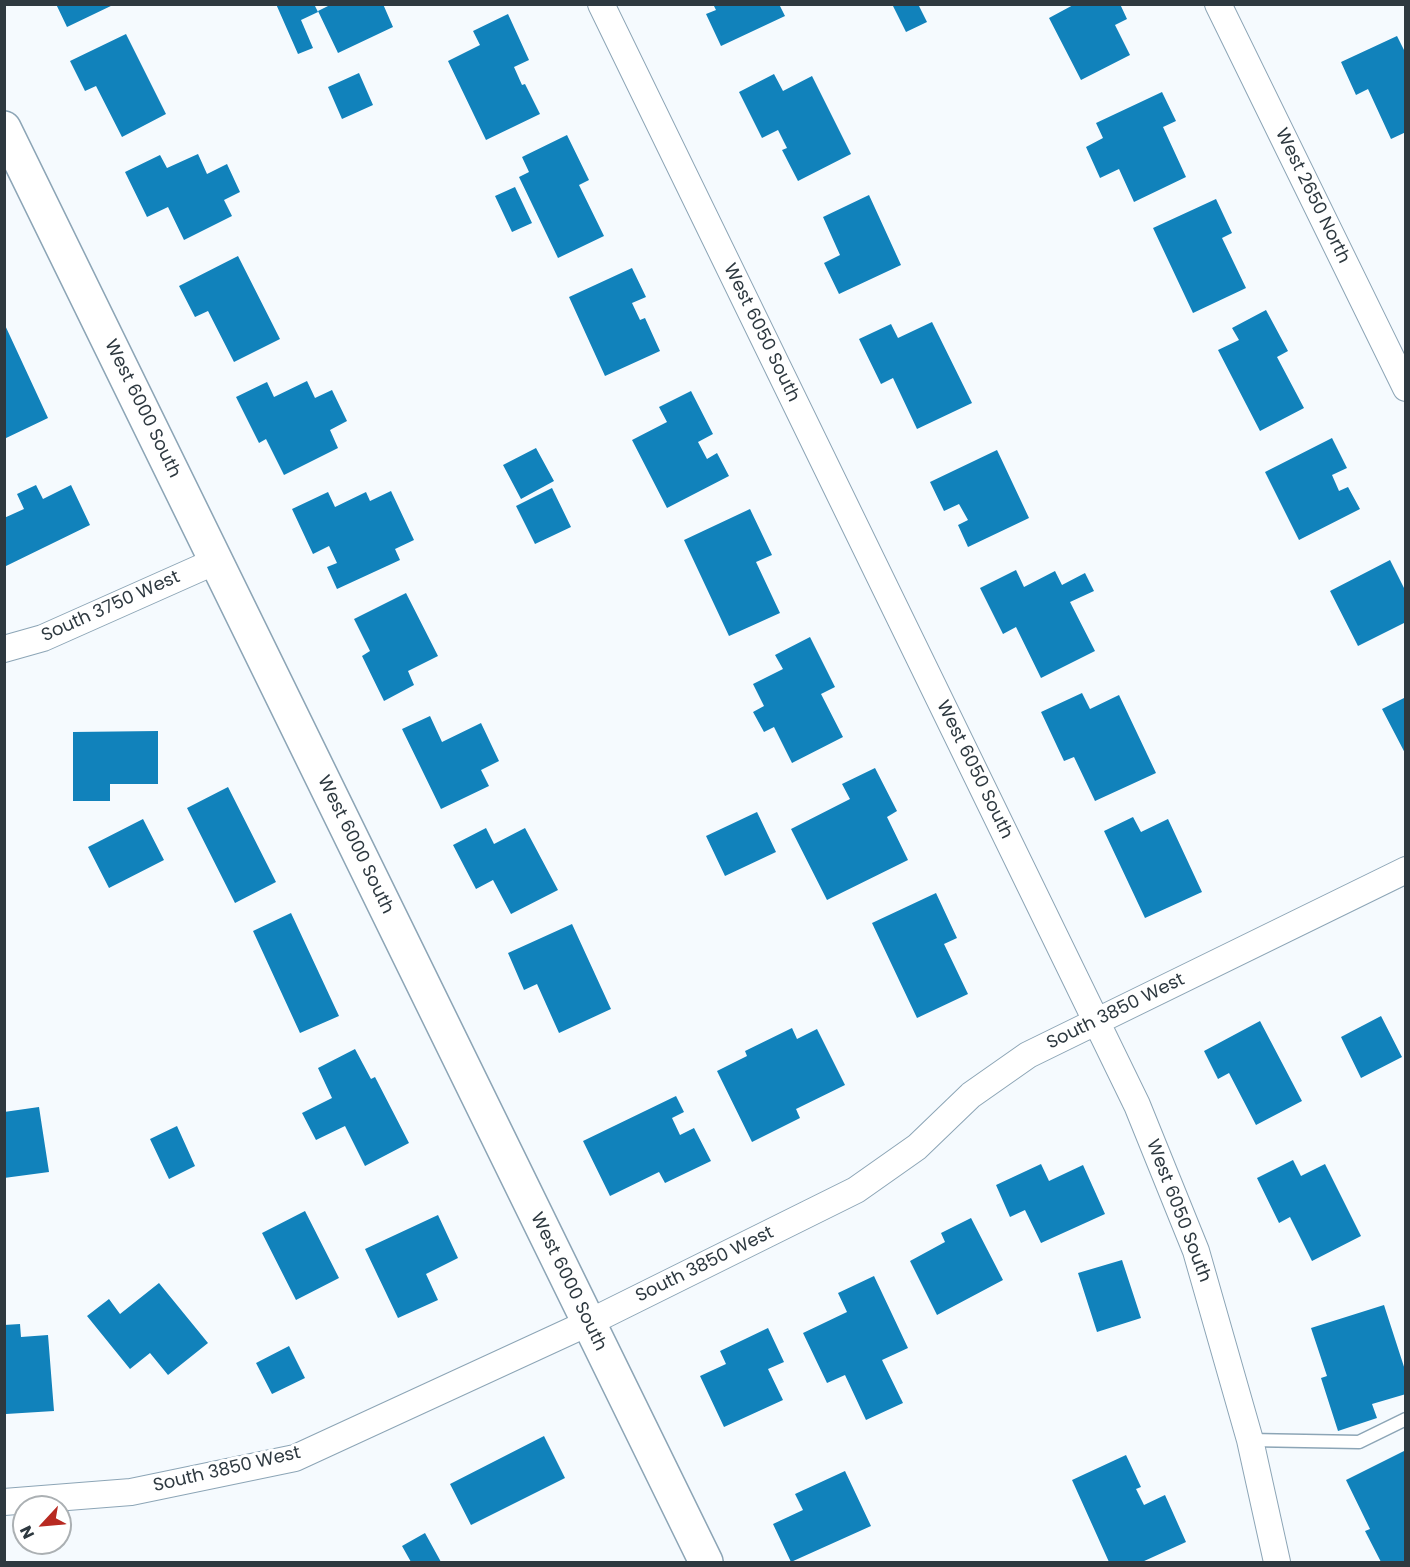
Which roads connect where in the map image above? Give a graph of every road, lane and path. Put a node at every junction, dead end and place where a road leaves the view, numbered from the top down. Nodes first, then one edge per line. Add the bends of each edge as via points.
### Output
1 (601, 4) edge
2 (1218, 4) edge
3 (4, 128) edge
4 (1406, 388) edge
5 (216, 561) junction
6 (4, 648) edge
7 (1406, 870) edge
8 (1096, 1022) junction
9 (588, 1323) junction
10 (1406, 1419) edge
11 (1250, 1440) junction
12 (4, 1502) edge
13 (706, 1563) edge
14 (1277, 1563) edge

1 - 8 street, West 6050 South
2 - 4 street, West 2650 North
3 - 5 street, West 6000 South
5 - 6 street, South 3750 West via 43,638
5 - 9 street, West 6000 South
7 - 8 street, South 3850 West
8 - 9 street, South 3850 West via 1028,1055 971,1095 917,1147 856,1190
8 - 11 street, West 6050 South via 1137,1105 1196,1251
9 - 12 street, South 3850 West via 295,1458 131,1492
9 - 13 street, West 6000 South
10 - 11 lane via 1359,1442
11 - 14 street, West 6050 South

